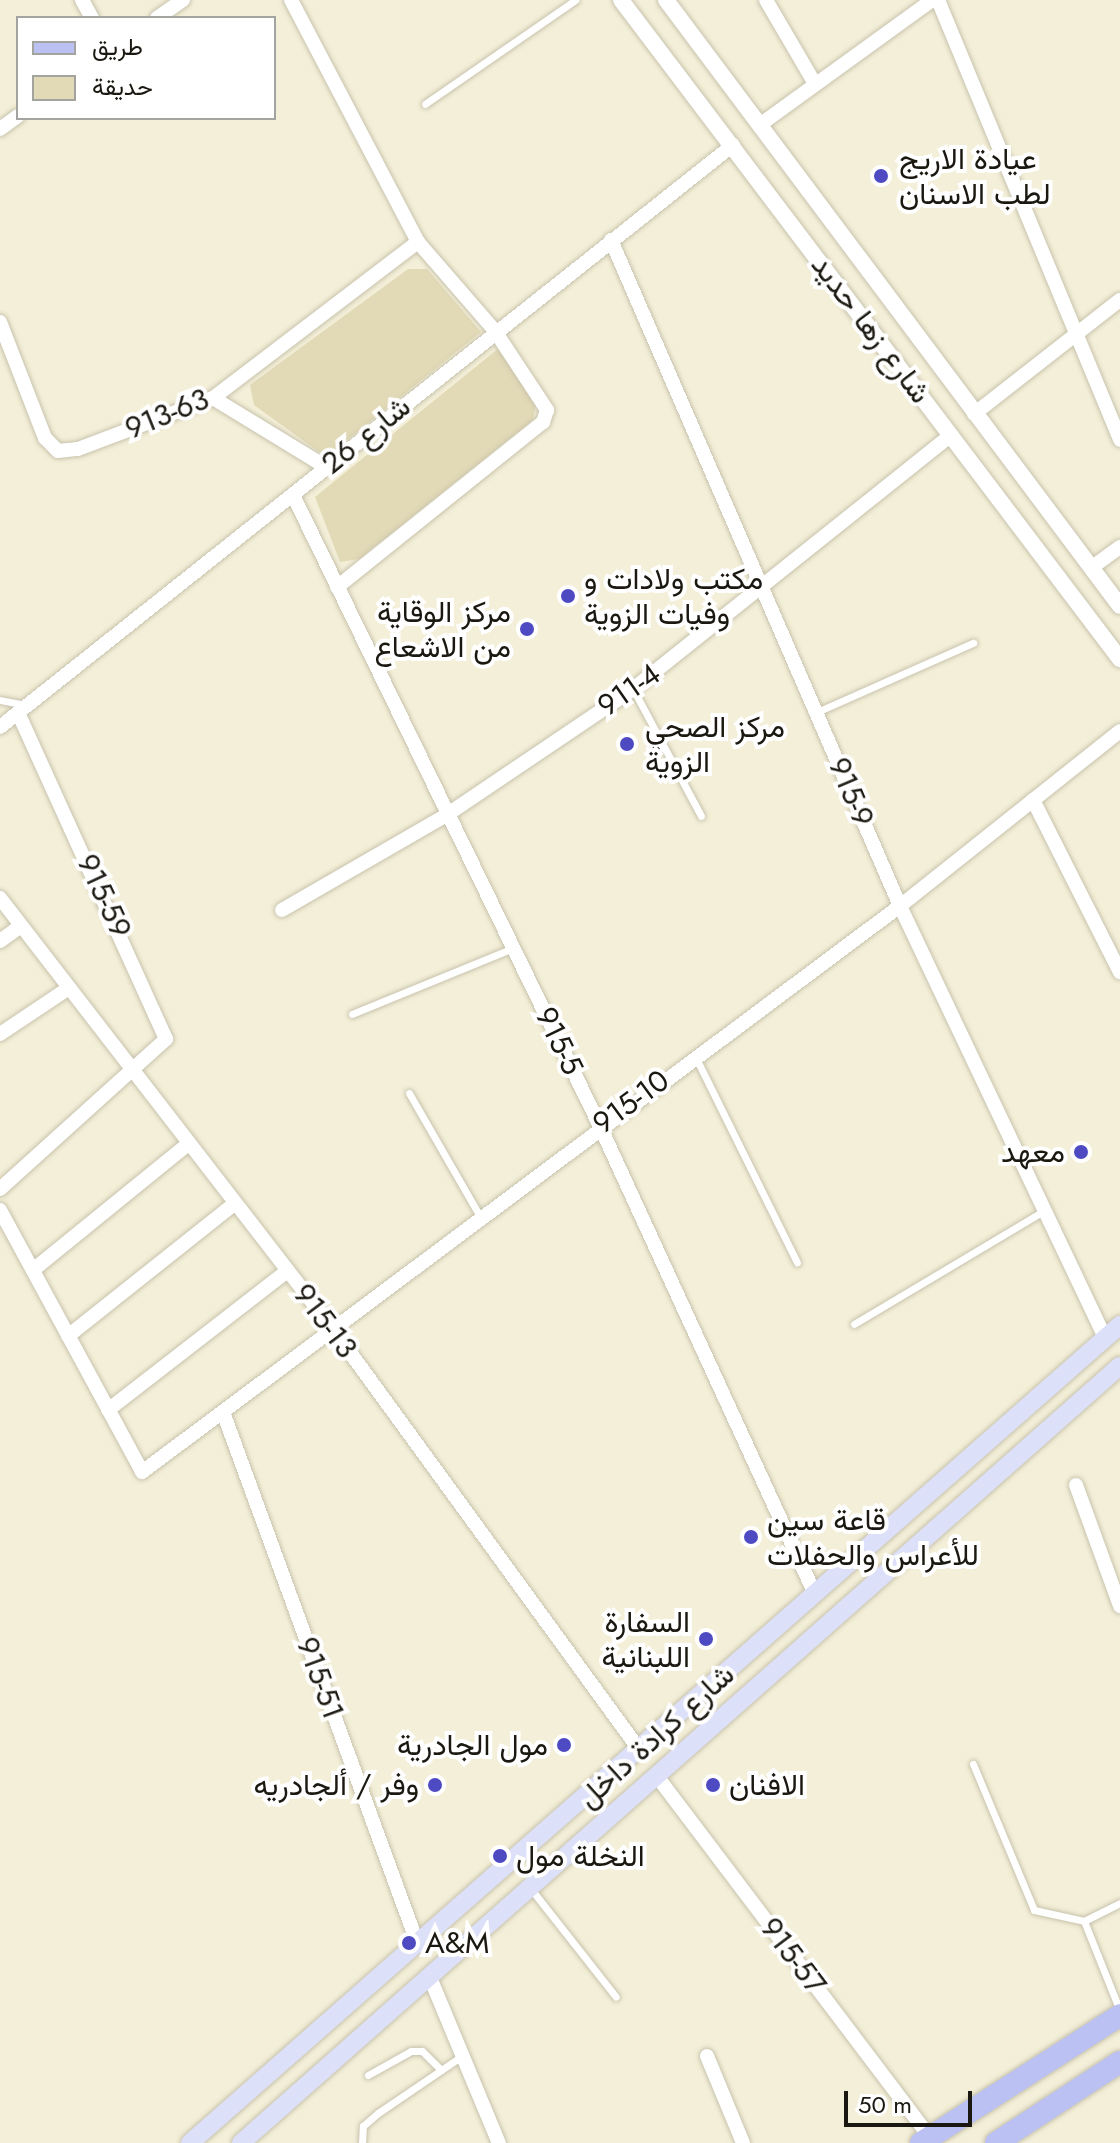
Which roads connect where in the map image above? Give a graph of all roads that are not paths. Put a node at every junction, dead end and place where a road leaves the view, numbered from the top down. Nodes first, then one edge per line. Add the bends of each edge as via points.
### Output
1 (183, 0) edge
2 (291, 0) edge
3 (575, 0) edge
4 (621, 0) edge
5 (666, 0) edge
6 (766, 0) edge
7 (935, 0) edge
8 (160, 16) edge
9 (814, 82) junction
10 (425, 104) dead end
11 (761, 124) junction
12 (733, 145) junction
13 (611, 240) junction
14 (418, 242) junction
15 (1120, 300) edge
16 (0, 322) edge
17 (495, 331) junction
18 (1075, 333) junction
19 (213, 398) junction
20 (974, 414) junction
21 (951, 435) junction
22 (1120, 440) edge
23 (326, 467) junction
24 (293, 495) junction
25 (1120, 547) edge
26 (1091, 568) junction
27 (337, 587) junction
28 (765, 591) junction
29 (1120, 606) edge
30 (973, 643) dead end
31 (1120, 659) edge
32 (633, 689) junction
33 (0, 700) edge
34 (22, 709) junction
35 (817, 712) junction
36 (0, 727) edge
37 (1120, 731) edge
38 (1033, 800) junction
39 (448, 814) junction
40 (701, 816) dead end
41 (0, 898) edge
42 (900, 906) junction
43 (282, 910) dead end
44 (21, 926) junction
45 (0, 941) edge
46 (513, 948) junction
47 (1120, 972) edge
48 (69, 988) junction
49 (352, 1014) dead end
50 (0, 1034) edge
51 (695, 1056) junction
52 (135, 1073) junction
53 (409, 1093) dead end
54 (599, 1124) junction
55 (189, 1143) junction
56 (0, 1189) edge
57 (235, 1203) junction
58 (0, 1210) edge
59 (1045, 1210) junction
60 (481, 1218) junction
61 (797, 1262) dead end
62 (33, 1270) junction
63 (287, 1271) junction
64 (854, 1324) dead end
65 (333, 1329) junction
66 (1116, 1329) edge
67 (68, 1336) junction
68 (1120, 1366) edge
69 (108, 1410) junction
70 (223, 1412) junction
71 (1076, 1485) dead end
72 (819, 1588) junction
73 (1120, 1606) edge
74 (844, 1607) junction
75 (641, 1752) junction
76 (973, 1764) dead end
77 (656, 1775) junction
78 (531, 1889) junction
79 (1120, 1903) edge
80 (1084, 1921) junction
81 (418, 1945) junction
82 (431, 1980) junction
83 (616, 1997) dead end
84 (1120, 2013) edge
85 (462, 2056) junction
86 (707, 2056) dead end
87 (1120, 2062) edge
88 (441, 2070) junction
89 (368, 2075) dead end
90 (925, 2140) edge
91 (190, 2143) edge
92 (241, 2143) edge
93 (362, 2143) edge
94 (499, 2143) edge
95 (743, 2143) edge
96 (996, 2143) edge

1 - 8 street
2 - 14 street
3 - 10 lane
4 - 12 street, شارع زها حديد
5 - 11 street, شارع زها حديد
6 - 9 street
7 - 9 street
7 - 18 street
9 - 11 street
11 - 20 street, شارع زها حديد
12 - 13 street, شارع 26
12 - 21 street, شارع زها حديد
13 - 17 street, شارع 26
13 - 28 street, 915-9
14 - 17 street
14 - 19 street, 913-63
15 - 18 street
16 - 19 street, 913-63 via 45,438 58,451
17 - 23 street, شارع 26
17 - 27 street via 542,397 543,422
18 - 20 street
18 - 22 street
19 - 23 street
20 - 26 street, شارع زها حديد
21 - 28 street, 911-4
21 - 31 street, شارع زها حديد
23 - 24 street, شارع 26
24 - 27 street, 915-5
24 - 34 street, شارع 26
25 - 26 street
26 - 29 street, شارع زها حديد
27 - 39 street, 915-5
28 - 32 street, 911-4
28 - 35 street, 915-9
30 - 35 lane
32 - 39 street, 911-4
32 - 40 lane
33 - 34 lane
34 - 36 street, شارع 26
34 - 52 street, 915-59 via 166,1029 160,1049
35 - 42 street, 915-9
37 - 38 street, 915-10
38 - 42 street, 915-10
38 - 47 street
39 - 43 street, 911-4
39 - 46 street, 915-5
41 - 44 street, 915-13
42 - 51 street, 915-10
42 - 59 street, 915-9
44 - 45 street
44 - 48 street, 915-13
46 - 49 lane
46 - 54 street, 915-5
48 - 50 street
48 - 52 street, 915-13
51 - 54 street, 915-10
51 - 61 lane
52 - 55 street, 915-13
52 - 56 street, 915-59
53 - 60 lane
54 - 60 street, 915-10
54 - 72 street, 915-5
55 - 57 street, 915-13
55 - 62 street
57 - 63 street, 915-13
57 - 67 street
58 - 62 street
59 - 64 lane
59 - 66 street, 915-9
60 - 65 street, 915-10
62 - 67 street
63 - 65 street, 915-13
63 - 69 street
65 - 70 street, 915-10
65 - 75 street, 915-13
66 - 72 main road, شارع كرادة داخل
67 - 69 street
68 - 74 main road, شارع كرادة داخل
69 - 70 street, 915-10 via 142,1472
70 - 81 street, 915-51
71 - 73 street
72 - 74 main road
72 - 75 main road, شارع كرادة داخل
74 - 77 main road, شارع كرادة داخل
75 - 81 main road, شارع كرادة داخل
76 - 80 lane via 1034,1910
77 - 78 main road, شارع كرادة داخل
77 - 90 street, 915-57
78 - 82 main road, شارع كرادة داخل
78 - 83 lane
79 - 80 lane
80 - 84 lane
81 - 91 main road, شارع كرادة داخل
82 - 85 street
82 - 92 main road, شارع كرادة داخل
84 - 90 main road
85 - 88 lane
85 - 94 street
86 - 95 street
87 - 96 main road
88 - 89 lane via 422,2051 411,2051
88 - 93 lane via 363,2126

